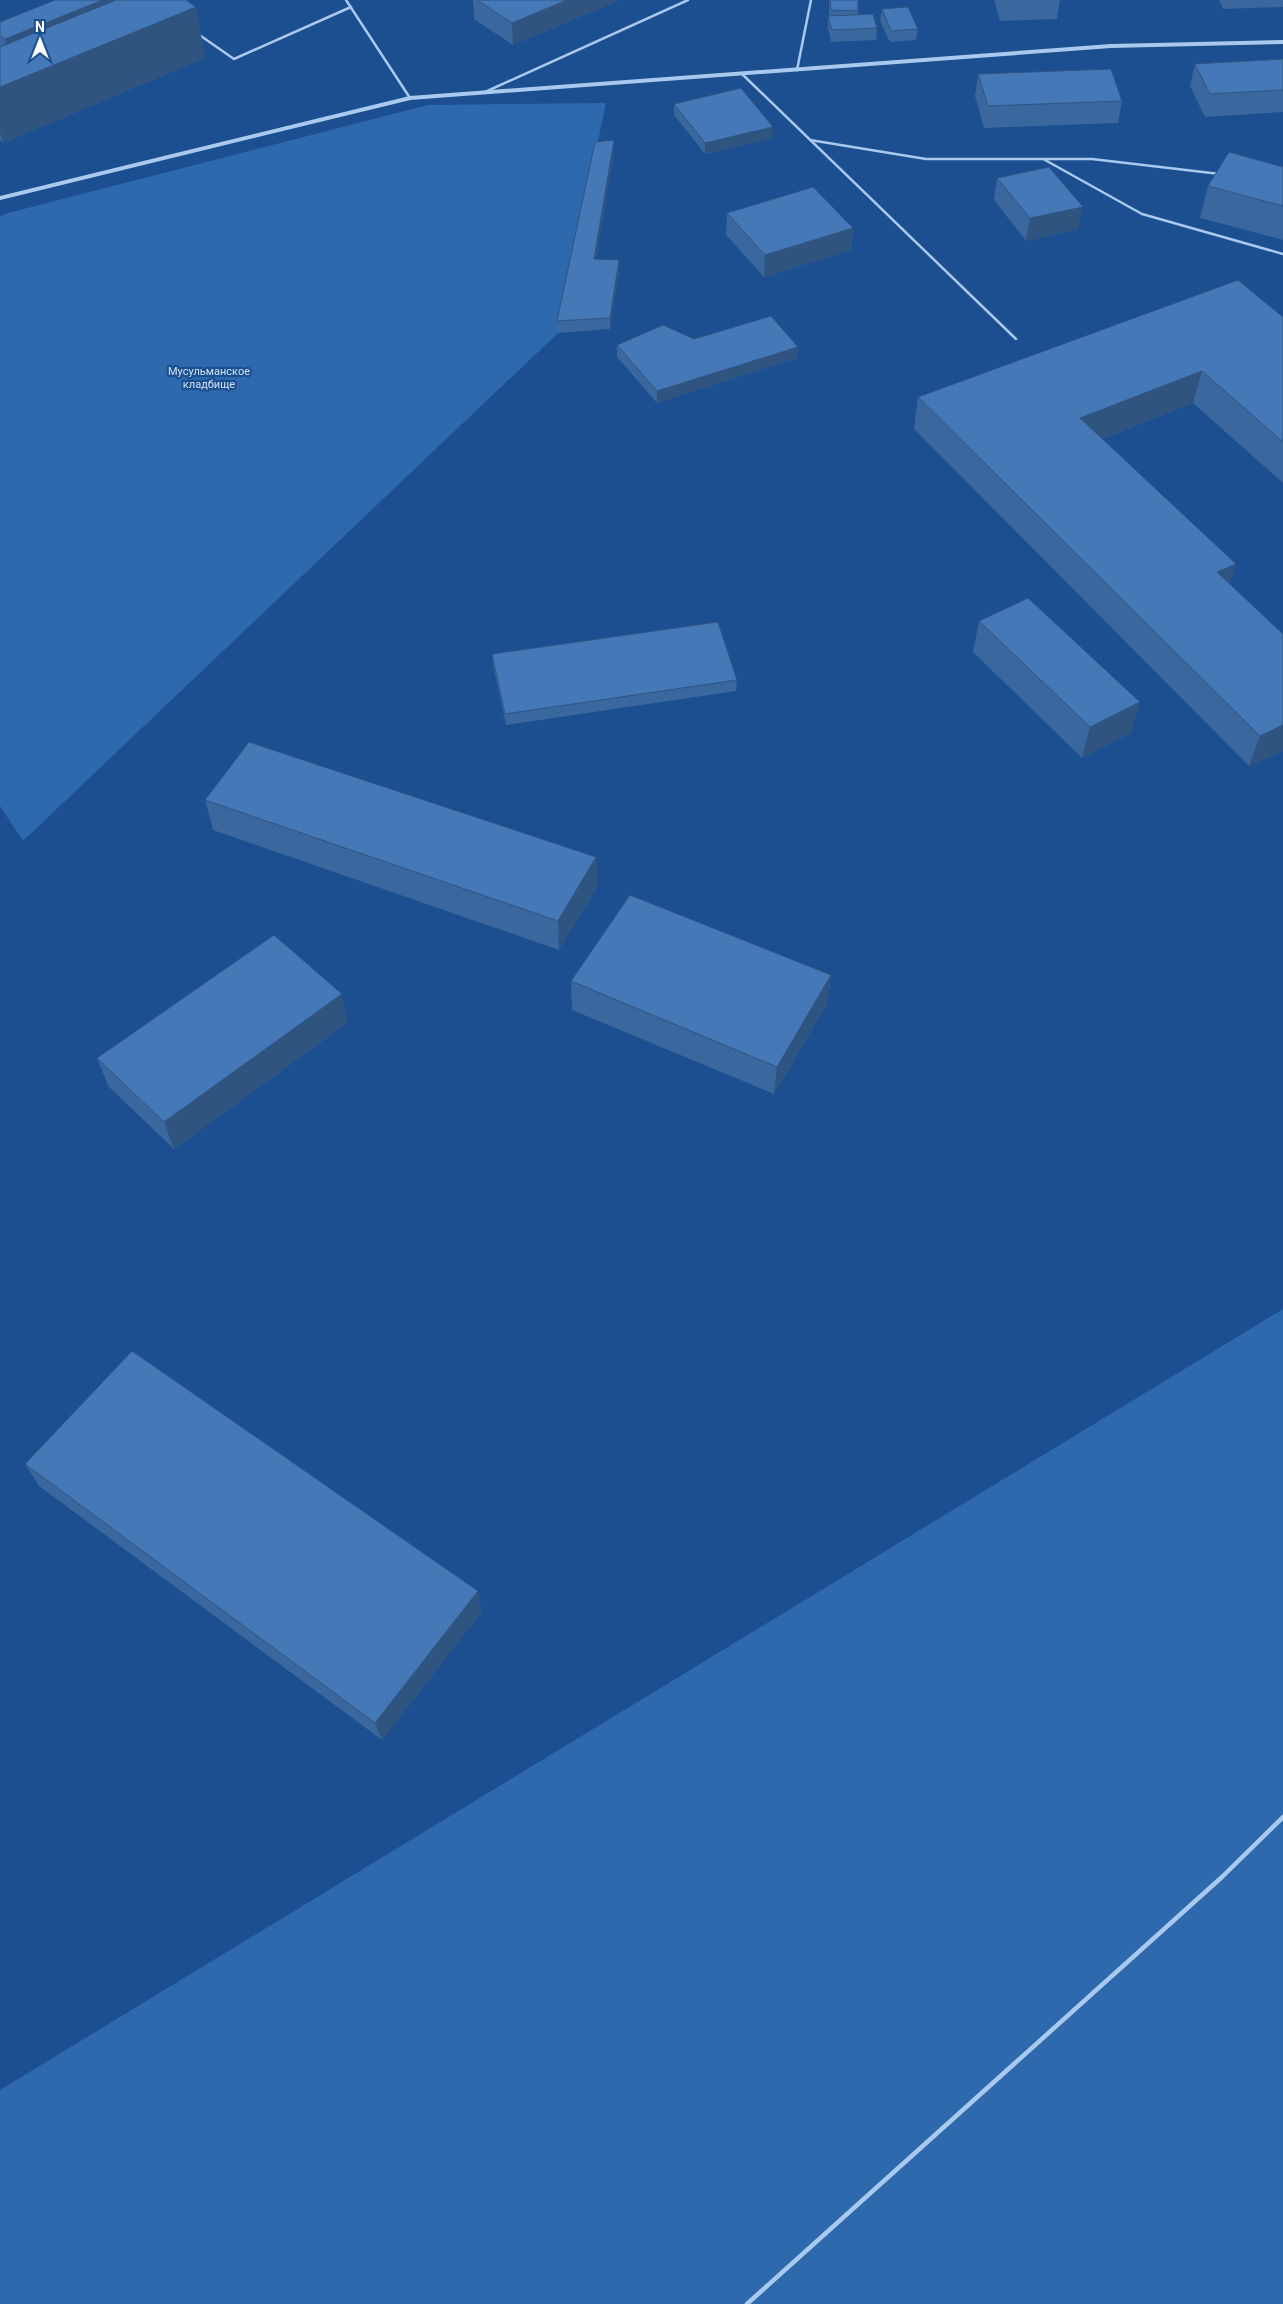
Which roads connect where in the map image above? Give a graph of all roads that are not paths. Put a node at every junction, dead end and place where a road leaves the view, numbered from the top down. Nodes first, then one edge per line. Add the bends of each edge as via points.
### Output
1 (346, 0) edge
2 (688, 0) edge
3 (811, 0) edge
4 (351, 7) junction
5 (195, 32) edge
6 (1283, 42) edge
7 (798, 70) junction
8 (742, 74) junction
9 (483, 93) junction
10 (410, 98) junction
11 (810, 140) junction
12 (1043, 159) junction
13 (1226, 174) edge
14 (0, 198) edge
15 (1283, 254) edge
16 (1016, 338) dead end
17 (1283, 1817) edge
18 (747, 2304) edge

1 - 4 lane
2 - 9 lane
3 - 7 lane
4 - 5 lane via 234,58
4 - 10 lane
6 - 7 street via 1111,46
7 - 8 street
8 - 9 street
8 - 11 lane
9 - 10 street
10 - 14 street
11 - 12 lane via 926,159
11 - 16 lane
12 - 13 lane via 1092,159
12 - 15 lane via 1142,214
17 - 18 lane via 1222,1877

